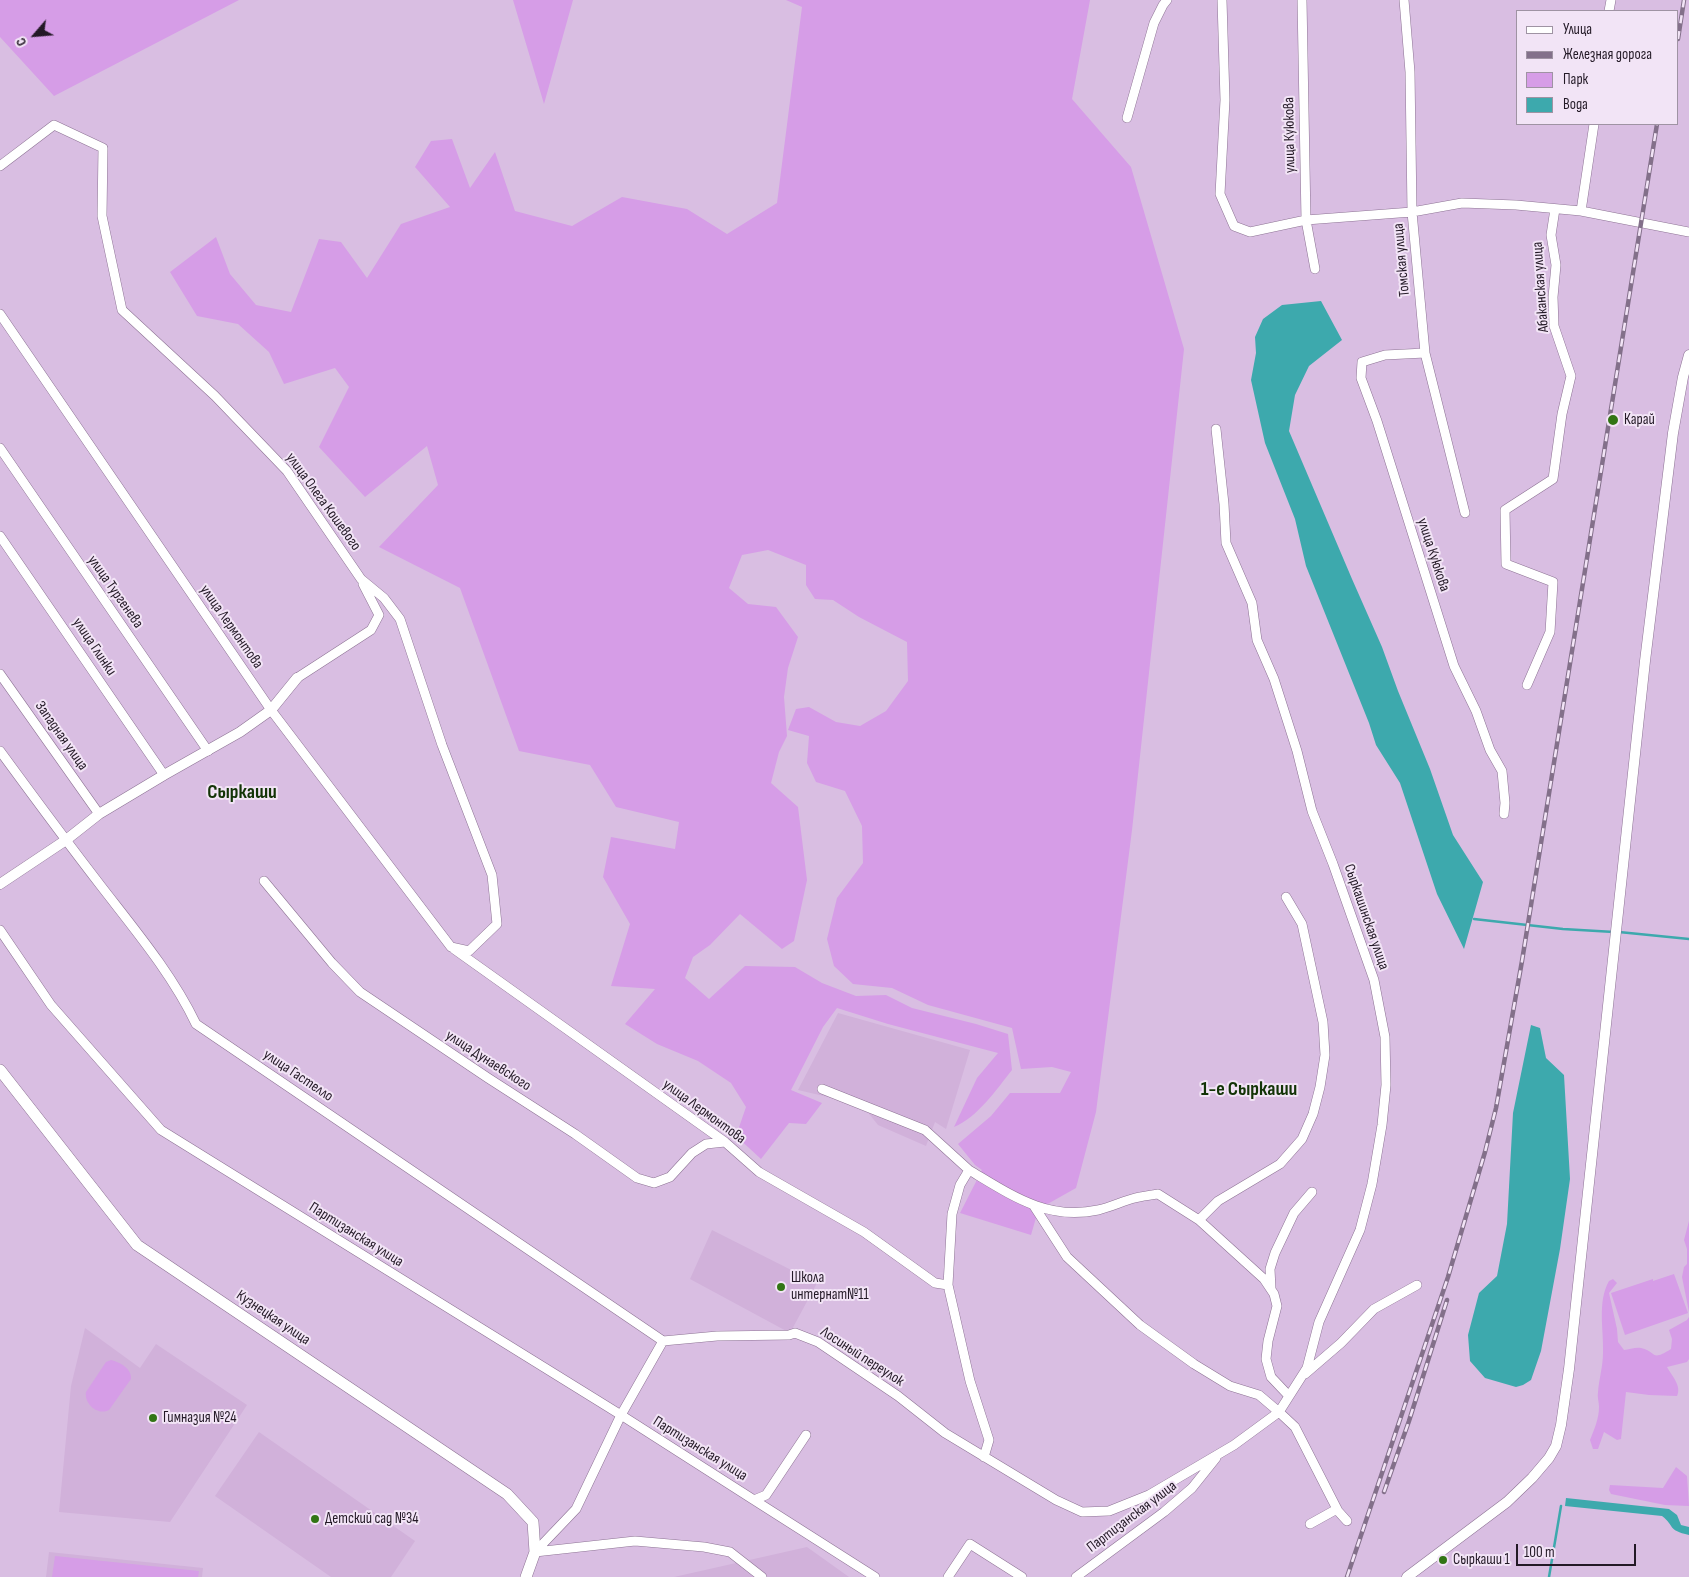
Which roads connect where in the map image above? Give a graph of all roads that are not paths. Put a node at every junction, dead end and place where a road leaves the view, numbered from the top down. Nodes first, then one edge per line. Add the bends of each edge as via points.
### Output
1 (1167, 0) edge
2 (1222, 0) edge
3 (1302, 0) edge
4 (1401, 1) edge
5 (1128, 118) dead end
6 (1594, 125) edge
7 (0, 166) edge
8 (1555, 209) junction
9 (1580, 211) junction
10 (1412, 212) junction
11 (1306, 220) junction
12 (1689, 232) edge
13 (1315, 269) dead end
14 (0, 314) edge
15 (1425, 353) junction
16 (1689, 354) edge
17 (1216, 429) dead end
18 (0, 448) edge
19 (1465, 513) dead end
20 (0, 536) edge
21 (361, 579) junction
22 (0, 674) edge
23 (297, 678) joint
24 (1526, 685) dead end
25 (271, 710) junction
26 (0, 750) edge
27 (208, 751) junction
28 (164, 775) junction
29 (100, 814) junction
30 (1504, 814) dead end
31 (66, 840) junction
32 (264, 881) dead end
33 (0, 884) edge
34 (1286, 896) dead end
35 (0, 930) edge
36 (451, 947) junction
37 (0, 1070) edge
38 (822, 1089) dead end
39 (725, 1142) junction
40 (969, 1170) junction
41 (1312, 1192) dead end
42 (1034, 1206) junction
43 (1199, 1220) junction
44 (948, 1285) junction
45 (1417, 1285) dead end
46 (1271, 1289) junction
47 (663, 1341) junction
48 (1301, 1377) junction
49 (1289, 1396) junction
50 (1279, 1412) junction
51 (621, 1415) junction
52 (806, 1436) dead end
53 (1220, 1453) junction
54 (984, 1457) junction
55 (754, 1500) junction
56 (1337, 1509) junction
57 (1347, 1521) dead end
58 (1310, 1524) dead end
59 (535, 1552) junction
60 (528, 1572) edge
61 (762, 1577) edge
62 (875, 1577) edge
63 (948, 1577) edge
64 (1022, 1577) edge
65 (1076, 1577) edge
66 (1407, 1577) edge

1 - 5 street via 1154,23
2 - 11 street via 1225,100 1220,194 1226,212 1234,226 1250,232
3 - 11 street, улица Куюкова
4 - 10 street, Томская улица via 1410,72
6 - 9 street
7 - 21 street, улица Олега Кошевого via 54,125 103,148 102,216 122,310 215,396 286,471
8 - 9 street
8 - 10 street via 1462,203
8 - 24 street, Абаканская улица via 1551,235 1556,265 1554,326 1571,376 1553,479 1505,510 1506,564 1553,582 1550,632
9 - 12 street
10 - 11 street
10 - 15 street, Томская улица
11 - 13 street, улица Куюкова
14 - 25 street, улица Лермонтова
15 - 19 street, Томская улица
15 - 30 street, улица Куюкова via 1385,355 1362,362 1361,378 1454,666 1502,771
16 - 66 street via 1673,433 1645,661 1561,1425 1556,1446 1532,1478 1507,1502
17 - 48 street, Сыркашинская улица via 1226,543 1252,603 1257,640 1274,679 1312,811 1374,980 1385,1037 1386,1085 1372,1184 1360,1230 1319,1322 1307,1368
18 - 27 street, улица Тургенева
20 - 28 street, улица Глинки
21 - 23 street via 379,615 370,630
21 - 36 street, улица Олега Кошевого via 384,598 400,619 442,745 492,875 497,924 469,951
22 - 29 street, Западная улица
23 - 25 street
25 - 27 street
25 - 36 street, улица Лермонтова
26 - 31 street, улица Гастелло
27 - 28 street
28 - 29 street
29 - 31 street
31 - 33 street
31 - 47 street, улица Гастелло via 184,999 196,1024
32 - 39 street, улица Дунаевского via 360,992 638,1178 654,1183 670,1177 692,1153 706,1144
34 - 43 street via 1302,924 1323,1022 1325,1055 1313,1114 1302,1139 1280,1164 1218,1201
35 - 51 street, Партизанская улица via 51,1005 161,1130
36 - 39 street, улица Лермонтова
37 - 59 main road, Кузнецкая улица via 137,1245 507,1494 532,1522
38 - 40 street via 925,1130
39 - 44 street, улица Лермонтова via 759,1172 864,1232 935,1283
40 - 42 street
40 - 44 street via 960,1185 952,1214
41 - 46 street via 1294,1213 1275,1253 1270,1268
42 - 43 street via 1055,1212 1081,1213 1158,1194
42 - 50 street via 1067,1257 1140,1325 1194,1364 1230,1386 1259,1395
43 - 46 street
44 - 54 street via 970,1381 989,1440
45 - 48 street via 1374,1309
46 - 49 street via 1277,1306 1266,1359 1271,1377
47 - 51 street
47 - 54 street, Лосиный переулок via 795,1333 818,1342
48 - 49 street, Сыркашинская улица
49 - 50 street, Сыркашинская улица
50 - 53 street
50 - 56 street via 1295,1427
51 - 55 street, Партизанская улица
51 - 59 street via 576,1509
52 - 55 street, Партизанская улица via 766,1495
53 - 54 street, Лосиный переулок via 1149,1495 1109,1511 1082,1512
53 - 65 street, Партизанская улица via 1192,1488
55 - 62 street, Партизанская улица
56 - 57 street
56 - 58 street
59 - 60 main road, Кузнецкая улица
59 - 61 street via 635,1541 704,1547 730,1552
63 - 64 street via 970,1544

